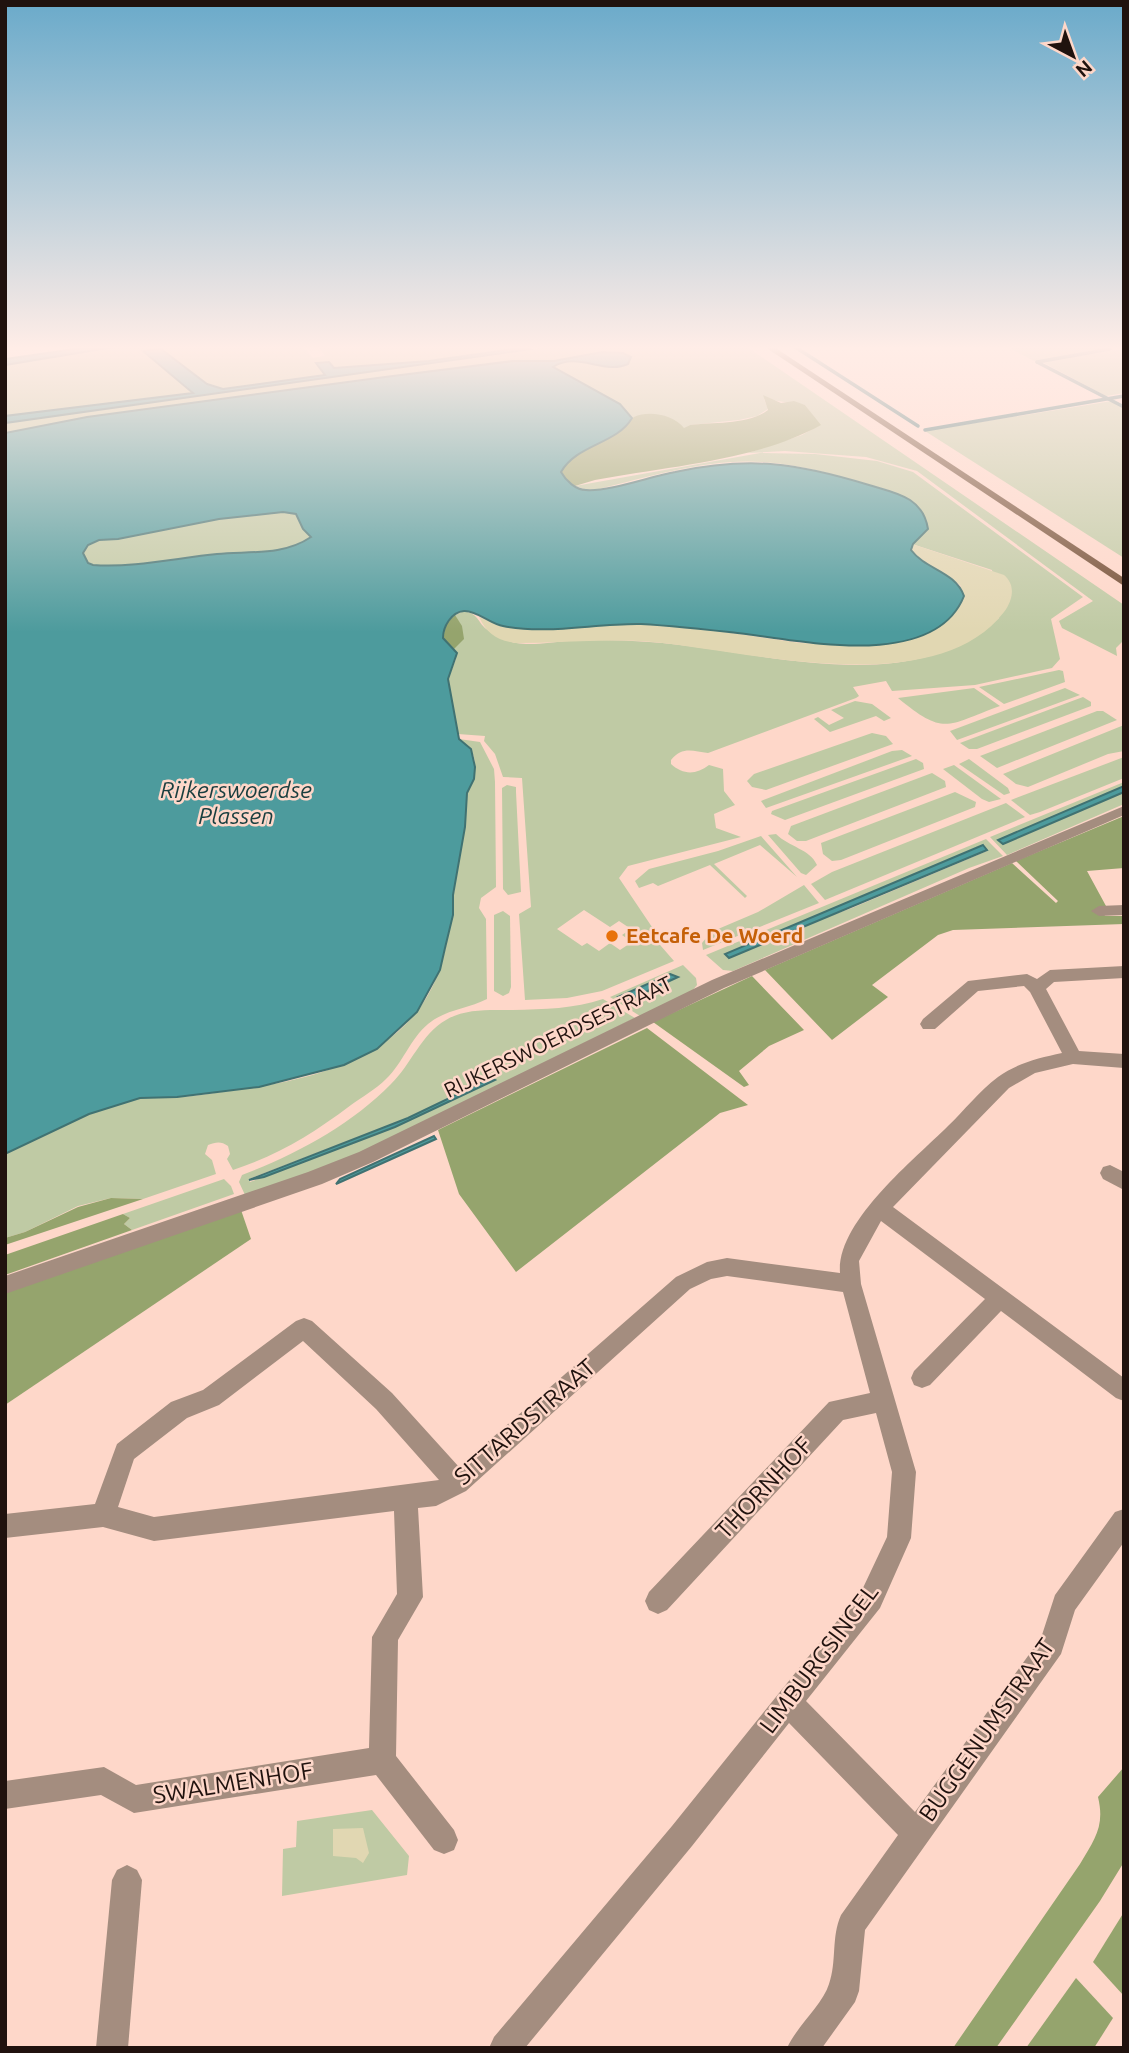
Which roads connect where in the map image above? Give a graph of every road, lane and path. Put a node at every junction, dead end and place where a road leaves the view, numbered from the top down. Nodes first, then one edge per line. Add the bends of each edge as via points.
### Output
1 (910, 441) edge
2 (1124, 583) edge
3 (1124, 810) edge
4 (1124, 910) edge
5 (1099, 911) dead end
6 (1124, 972) edge
7 (1037, 988) junction
8 (929, 1024) dead end
9 (1073, 1057) junction
10 (1124, 1061) edge
11 (879, 1208) junction
12 (851, 1284) junction
13 (5, 1285) edge
14 (999, 1299) junction
15 (922, 1378) dead end
16 (1124, 1391) edge
17 (883, 1401) junction
18 (458, 1483) junction
19 (406, 1499) junction
20 (103, 1515) junction
21 (1124, 1521) edge
22 (5, 1527) edge
23 (658, 1601) dead end
24 (787, 1701) junction
25 (382, 1760) junction
26 (5, 1795) edge
27 (916, 1833) junction
28 (444, 1840) dead end
29 (127, 1880) dead end
30 (112, 2048) edge
31 (505, 2048) edge
32 (803, 2048) edge

1 - 2 main road
3 - 13 street, RIJKERSWOERDSESTRAAT via 718,984 366,1157
4 - 5 street
6 - 7 street via 1050,975
7 - 8 street via 1027,980 974,985
7 - 9 street
9 - 10 street, LIMBURGSINGEL
9 - 11 street, LIMBURGSINGEL via 1030,1067 1003,1083
11 - 12 street, LIMBURGSINGEL via 849,1261
11 - 14 street
12 - 17 street, LIMBURGSINGEL
12 - 18 street, SITTARDSTRAAT via 727,1267 683,1283
14 - 15 street
14 - 16 street
17 - 23 street, THORNHOF via 837,1410
17 - 24 street, LIMBURGSINGEL via 904,1472 900,1538 871,1599
18 - 19 street, SITTARDSTRAAT
18 - 20 street via 384,1402 304,1328 211,1398 179,1410 125,1452
19 - 20 street, SITTARDSTRAAT via 154,1529
19 - 25 street via 410,1597 385,1637
20 - 22 street, SITTARDSTRAAT
21 - 27 street, BUGGENUMSTRAAT via 1064,1604 1052,1645
24 - 27 street, BUGGENUMSTRAAT
24 - 31 street, LIMBURGSINGEL via 682,1836
25 - 26 street, SWALMENHOF via 134,1799 104,1781
25 - 28 street
27 - 32 street, BUGGENUMSTRAAT via 851,1925 844,1991
29 - 30 street

